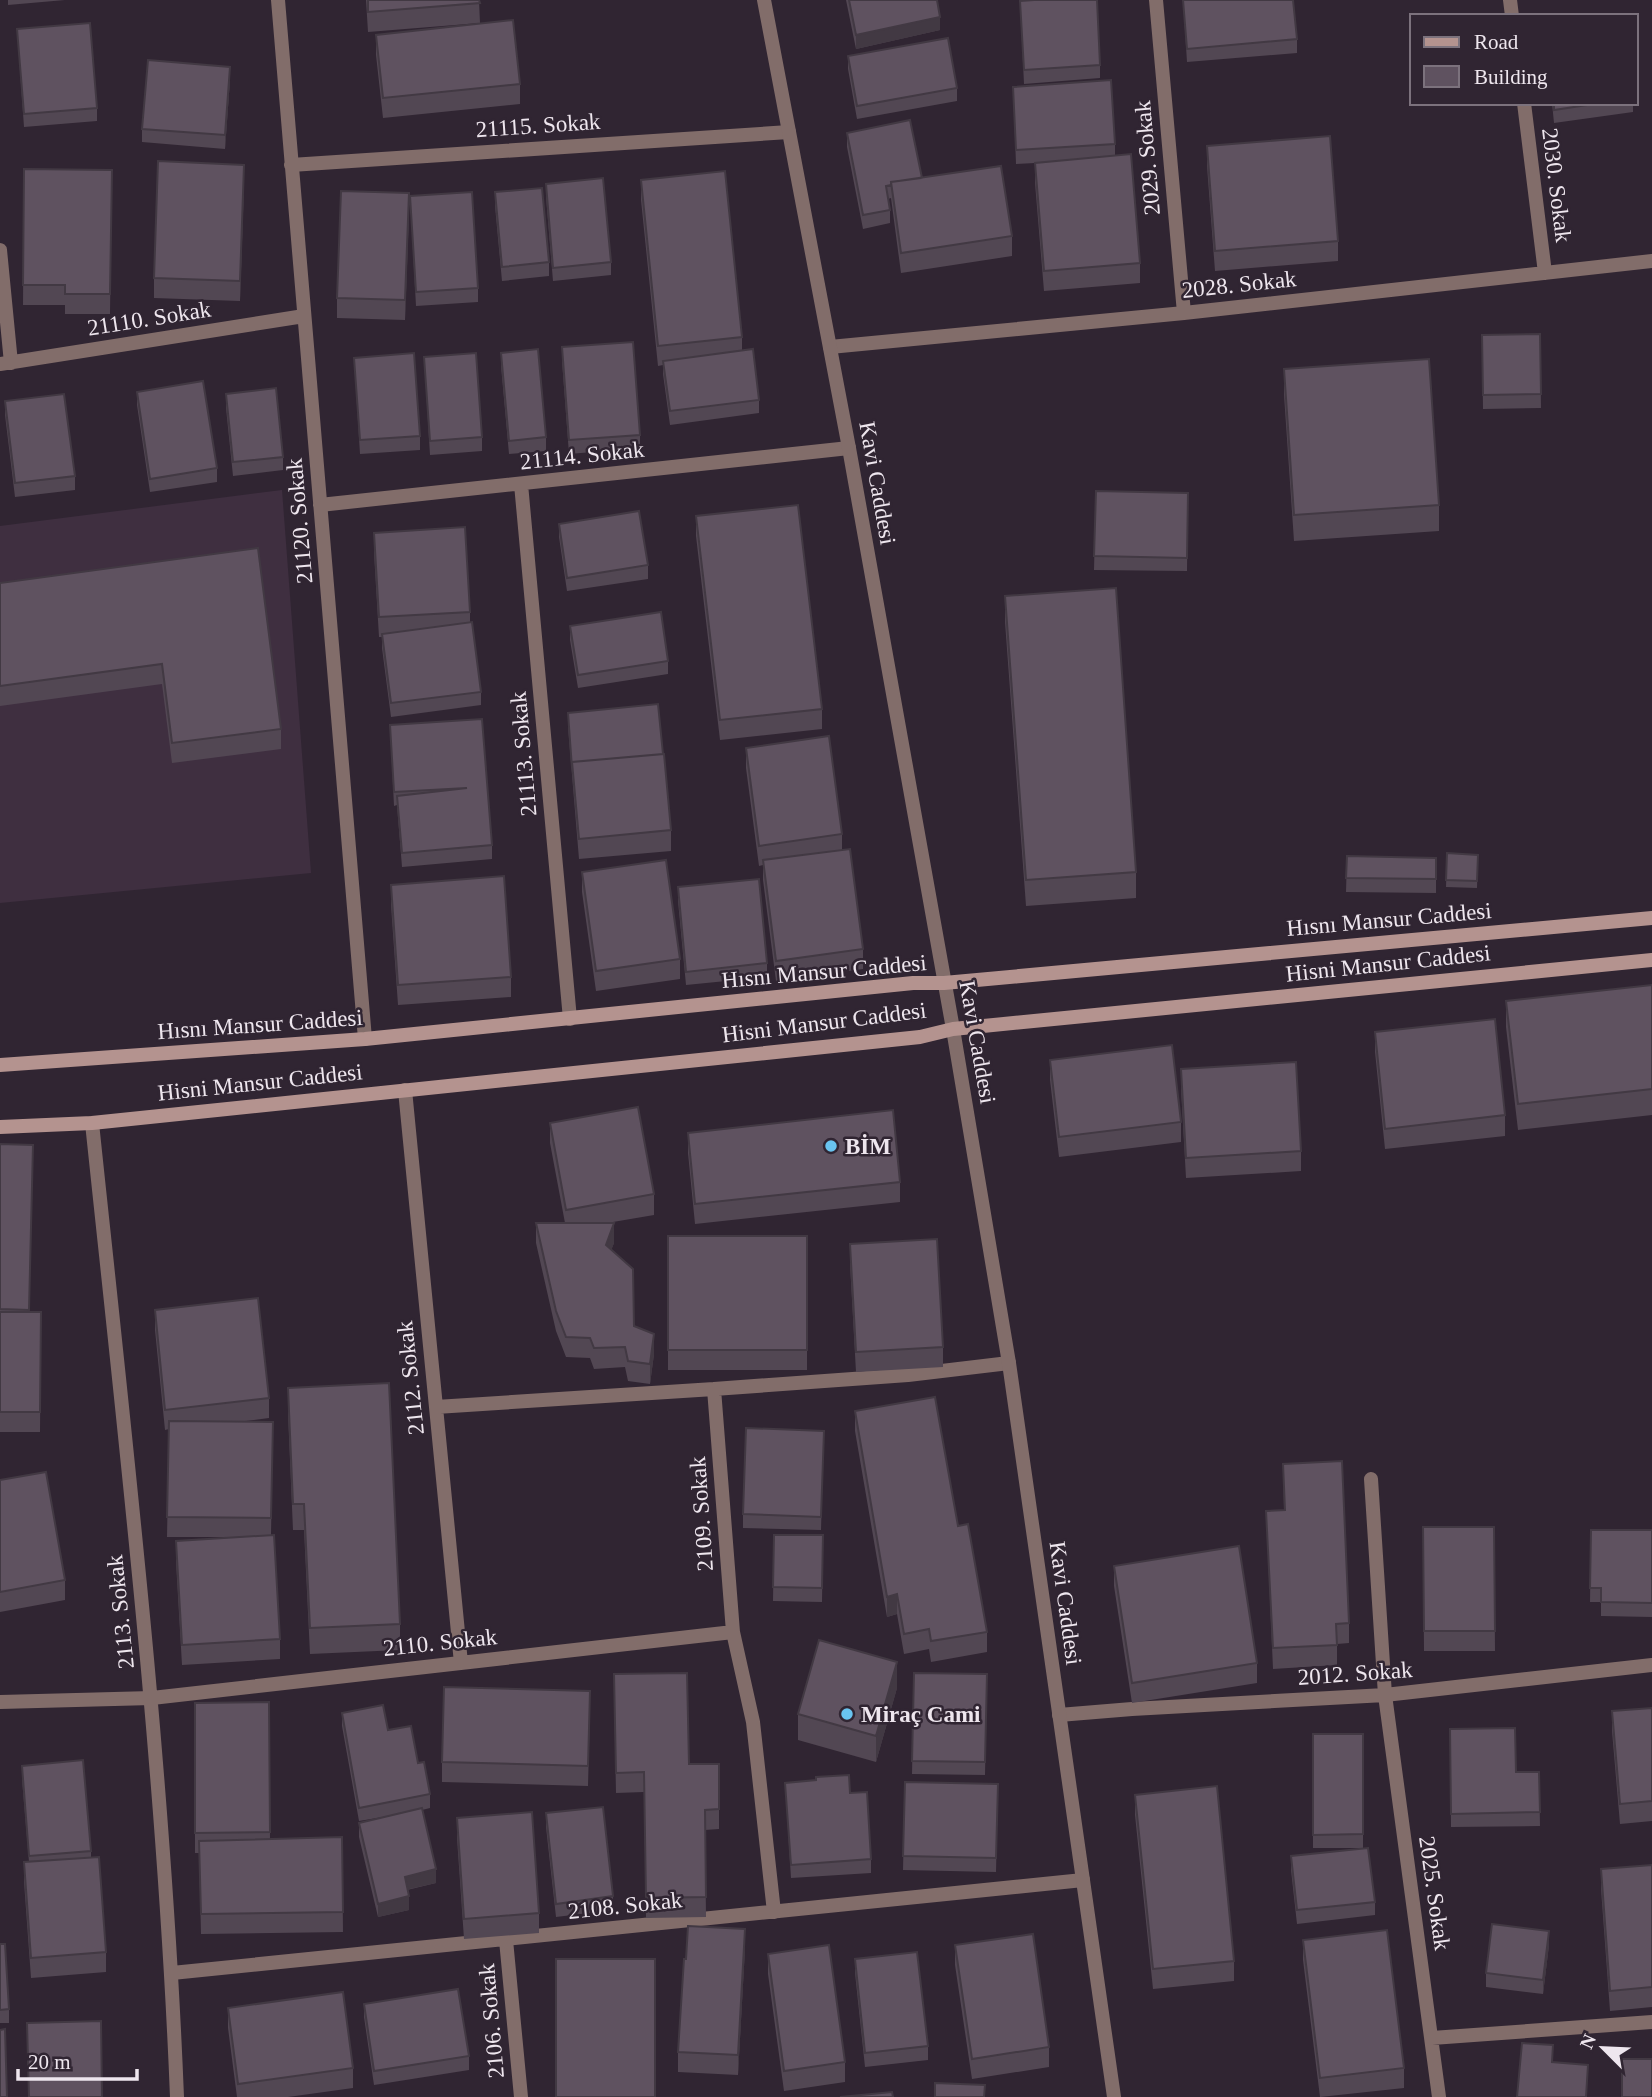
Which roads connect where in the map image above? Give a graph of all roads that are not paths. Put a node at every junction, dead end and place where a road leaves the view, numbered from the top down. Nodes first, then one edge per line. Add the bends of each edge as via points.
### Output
1 (278, 0) edge
2 (764, 0) edge
3 (1156, 0) edge
4 (1524, 105) edge
5 (789, 132) junction
6 (291, 165) junction
7 (0, 250) edge
8 (1652, 261) edge
9 (1545, 273) junction
10 (1184, 313) junction
11 (304, 316) junction
12 (830, 347) junction
13 (5, 364) edge
14 (849, 449) junction
15 (521, 484) junction
16 (320, 505) junction
17 (1652, 918) edge
18 (1652, 960) edge
19 (944, 982) junction
20 (570, 1019) junction
21 (953, 1028) junction
22 (365, 1039) junction
23 (0, 1065) edge
24 (404, 1090) junction
25 (92, 1123) junction
26 (0, 1127) edge
27 (1009, 1363) junction
28 (715, 1388) junction
29 (436, 1408) junction
30 (1371, 1479) dead end
31 (733, 1632) junction
32 (461, 1663) junction
33 (1652, 1665) edge
34 (1385, 1695) junction
35 (152, 1698) junction
36 (0, 1702) edge
37 (1059, 1715) junction
38 (1083, 1880) junction
39 (774, 1912) junction
40 (506, 1940) junction
41 (172, 1973) junction
42 (1652, 2022) edge
43 (1432, 2038) junction
44 (177, 2097) edge
45 (521, 2097) edge
46 (1114, 2097) edge
47 (1439, 2097) edge

1 - 6 street, 21120. Sokak
2 - 5 street, Kavi Caddesi
3 - 10 street, 2029. Sokak
4 - 9 street, 2030. Sokak
5 - 6 street, 21115. Sokak
5 - 12 street, Kavi Caddesi
6 - 11 street, 21120. Sokak
7 - 13 street
8 - 9 street, 2028. Sokak
9 - 10 street, 2028. Sokak
10 - 12 street, 2028. Sokak
11 - 13 street, 21110. Sokak
11 - 16 street, 21120. Sokak
12 - 14 street, Kavi Caddesi
14 - 15 street, 21114. Sokak
14 - 19 street, Kavi Caddesi
15 - 16 street, 21114. Sokak
15 - 20 street, 21113. Sokak
16 - 22 street, 21120. Sokak
17 - 19 main road, Hısnı Mansur Caddesi
18 - 21 main road, Hisni Mansur Caddesi
19 - 20 main road, Hısnı Mansur Caddesi
19 - 21 street, Kavi Caddesi
20 - 22 main road, Hısnı Mansur Caddesi
21 - 24 main road, Hisni Mansur Caddesi via 920,1037
21 - 27 street, Kavi Caddesi
22 - 23 main road, Hısnı Mansur Caddesi
24 - 25 main road, Hisni Mansur Caddesi
24 - 29 street, 2112. Sokak
25 - 26 main road, Hisni Mansur Caddesi
25 - 35 street, 2113. Sokak
27 - 28 street
27 - 37 street, Kavi Caddesi
28 - 29 street
28 - 31 street, 2109. Sokak
29 - 32 street, 2112. Sokak
30 - 34 street, 2025. Sokak
31 - 32 street, 2110. Sokak
31 - 39 street, 2109. Sokak via 753,1722
32 - 35 street, 2110. Sokak
33 - 34 street, 2012. Sokak
34 - 37 street, 2012. Sokak
34 - 43 street, 2025. Sokak
35 - 36 street, 2110. Sokak
35 - 41 street, 2113. Sokak
37 - 38 street, Kavi Caddesi
38 - 39 street, 2108. Sokak
38 - 46 street, Kavi Caddesi
39 - 40 street, 2108. Sokak
40 - 41 street, 2108. Sokak
40 - 45 street, 2106. Sokak
41 - 44 street, 2113. Sokak
42 - 43 street
43 - 47 street, 2025. Sokak

